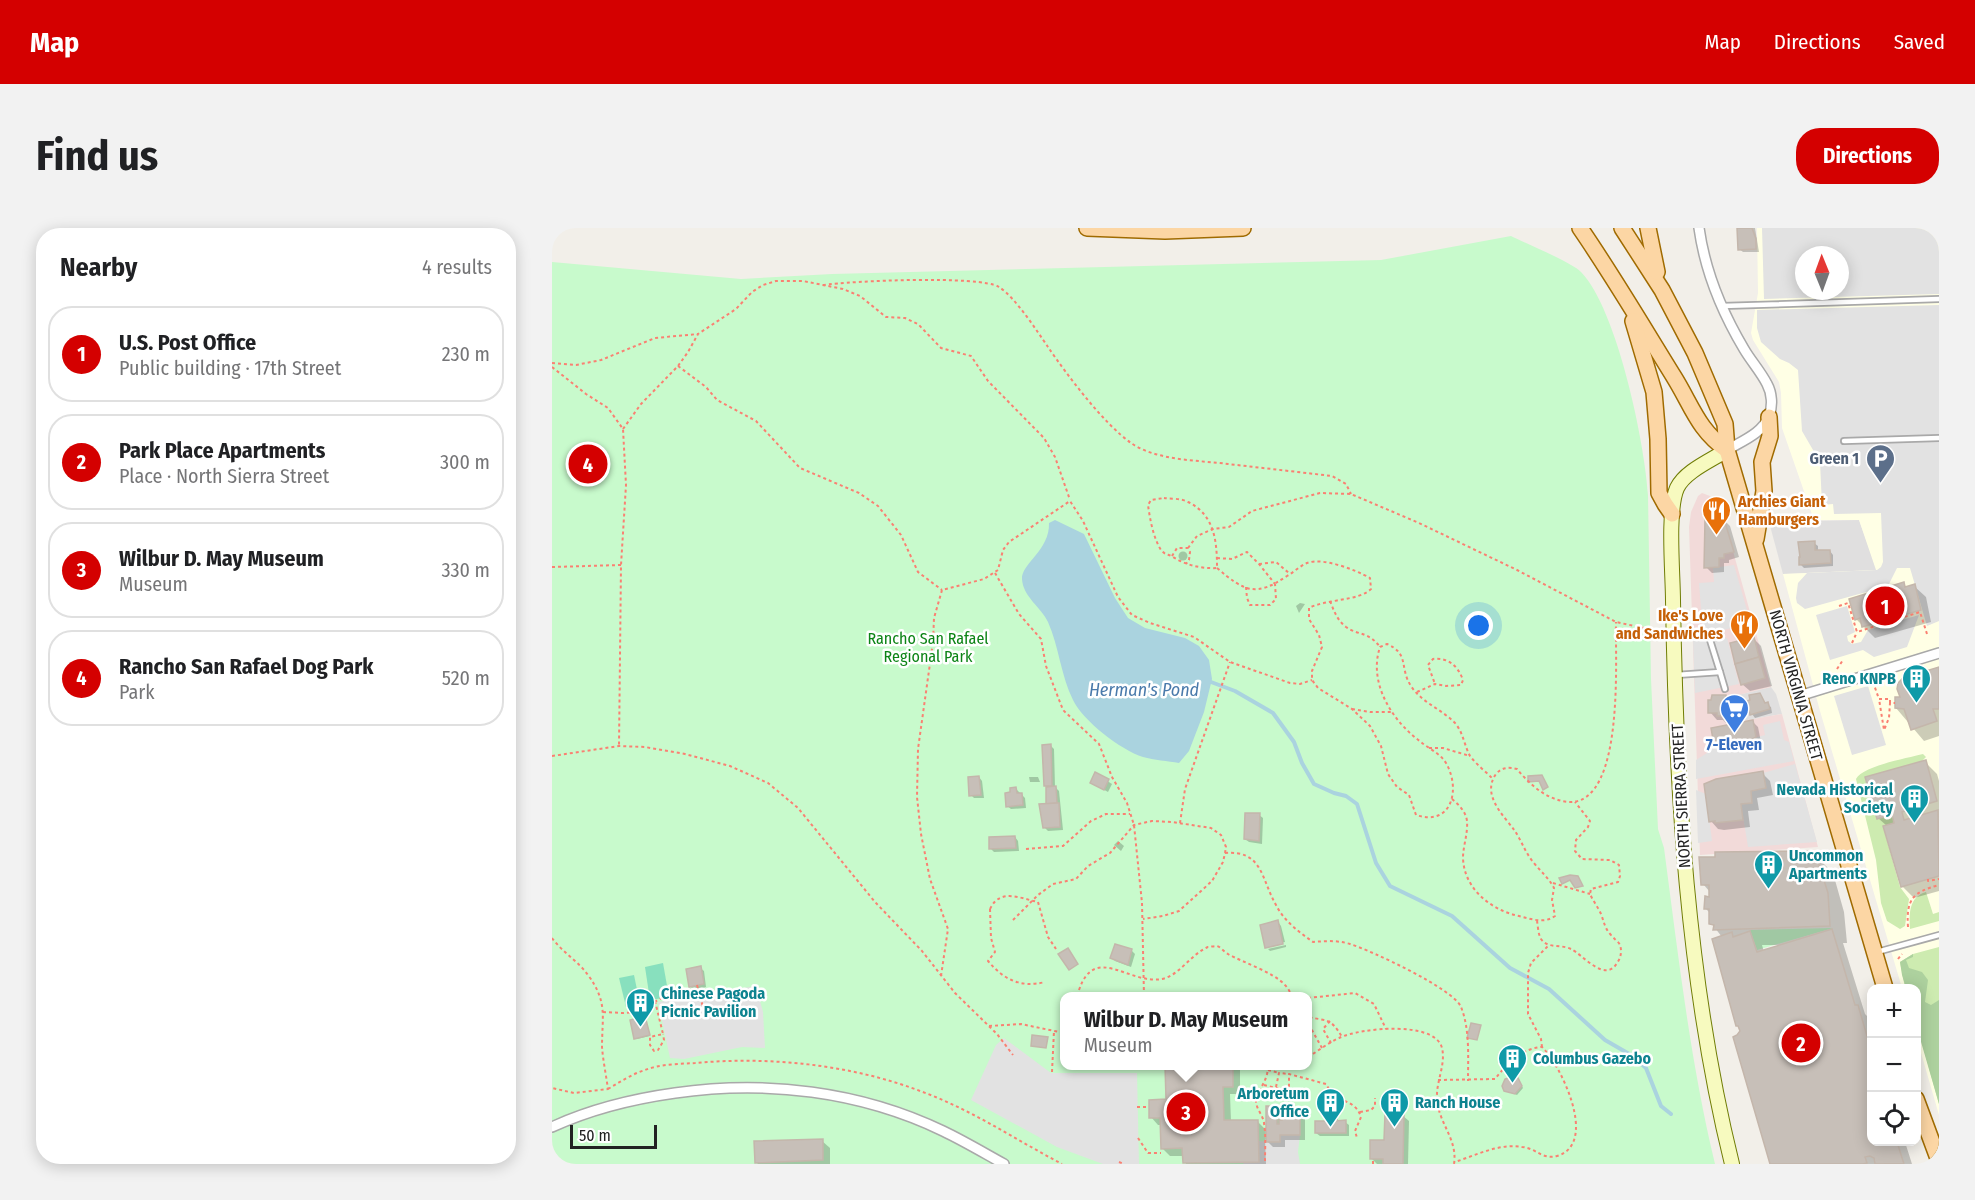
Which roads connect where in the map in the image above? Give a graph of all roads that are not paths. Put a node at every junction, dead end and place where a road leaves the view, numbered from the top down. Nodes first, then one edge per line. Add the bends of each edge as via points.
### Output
1 (1087, 228) edge
2 (1243, 228) edge
3 (1580, 228) edge
4 (1622, 228) edge
5 (1648, 228) edge
6 (1699, 228) edge
7 (1662, 290) junction
8 (1939, 300) edge
9 (1627, 301) junction
10 (1722, 306) junction
11 (1769, 417) junction
12 (1939, 438) edge
13 (1844, 441) dead end
14 (1727, 450) junction
15 (1672, 513) junction
16 (1755, 542) junction
17 (1710, 640) dead end
18 (1939, 652) edge
19 (1720, 672) junction
20 (1676, 675) junction
21 (1725, 689) dead end
22 (1799, 696) junction
23 (1939, 935) edge
24 (1874, 952) junction
25 (1884, 984) edge
26 (1921, 1110) edge
27 (552, 1127) edge
28 (1939, 1161) edge
29 (1004, 1164) edge
30 (1732, 1164) edge

1 - 2 main road
3 - 9 main road
4 - 7 main road, NORTH VIRGINIA STREET
5 - 7 main road
6 - 10 street
7 - 14 main road, NORTH VIRGINIA STREET via 1721,413
8 - 10 lane
9 - 14 main road via 1704,431
9 - 15 main road via 1654,392 1659,493
10 - 11 street via 1741,345 1767,383 1772,406
11 - 14 street via 1758,431
11 - 16 main road via 1770,436 1762,462 1764,491
12 - 13 lane
14 - 15 main road, NORTH SIERRA STREET via 1681,481
14 - 16 main road, NORTH VIRGINIA STREET
15 - 20 main road, NORTH SIERRA STREET
16 - 22 main road, NORTH VIRGINIA STREET
17 - 19 lane
18 - 22 street
19 - 20 lane
19 - 21 lane
20 - 30 main road, NORTH SIERRA STREET via 1687,892 1704,1019
22 - 24 main road, NORTH VIRGINIA STREET
23 - 24 lane
24 - 25 main road, NORTH VIRGINIA STREET
26 - 28 main road
27 - 29 street via 617,1103 644,1098 716,1088 784,1088 829,1094 904,1116

